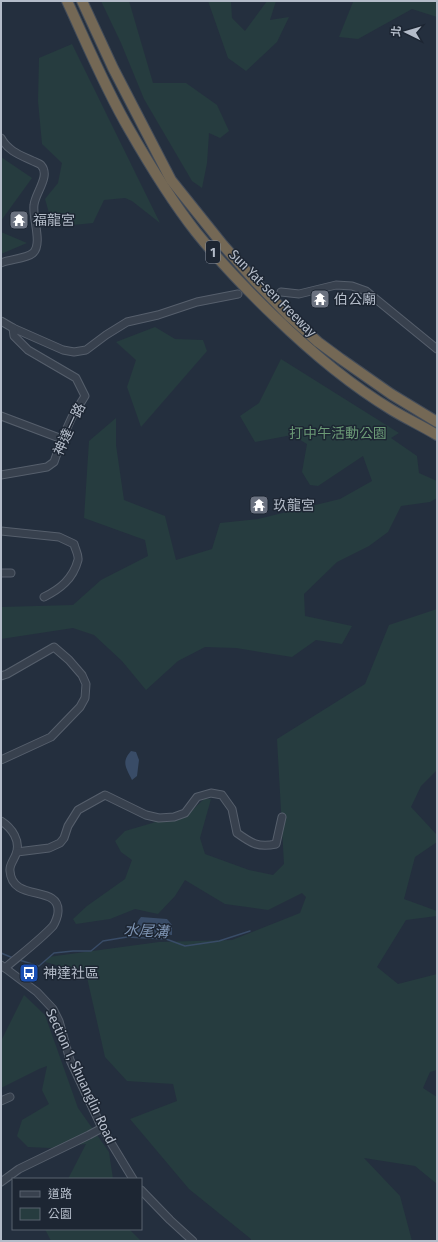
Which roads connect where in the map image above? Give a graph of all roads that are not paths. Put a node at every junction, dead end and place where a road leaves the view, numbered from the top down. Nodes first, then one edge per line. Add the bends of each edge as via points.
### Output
1 (67, 1) edge
2 (82, 1) edge
3 (1, 138) edge
4 (1, 263) edge
5 (281, 292) dead end
6 (238, 294) dead end
7 (1, 321) edge
8 (13, 328) junction
9 (437, 349) edge
10 (1, 416) edge
11 (437, 422) edge
12 (437, 434) edge
13 (62, 439) junction
14 (1, 475) edge
15 (1, 531) edge
16 (1, 573) edge
17 (11, 573) dead end
18 (44, 597) dead end
19 (1, 676) edge
20 (1, 760) edge
21 (282, 817) dead end
22 (1, 821) edge
23 (17, 852) junction
24 (3, 967) edge
25 (10, 1097) dead end
26 (1, 1101) edge
27 (102, 1128) junction
28 (132, 1178) edge
29 (1, 1182) edge
30 (142, 1191) edge
31 (193, 1241) edge

1 - 12 highway, Sun Yat-sen Freeway / 1 via 128,128 163,185 218,258 306,347 392,410
2 - 11 highway, Sun Yat-sen Freeway / 1 via 171,180 223,245 289,316 318,342 391,394
3 - 4 street via 15,153 40,164 44,171 44,180 35,197 37,244 34,252
5 - 9 street via 298,294 336,285 352,286 366,291
6 - 8 street via 197,302 127,322 86,350 74,352 63,350
7 - 8 street
8 - 13 street, 神達一路 via 14,336 28,350 76,378 85,396
10 - 13 street
13 - 14 street, 神達一路 via 54,462 47,467
15 - 18 street via 59,537 74,544 78,558 70,577 60,589
16 - 17 street
19 - 20 street via 54,647 77,669 86,684 85,698 80,707 51,737
21 - 23 street via 276,844 264,847 248,841 237,832 232,809 222,795 211,793 197,797 185,813 159,818 146,815 105,795 78,810 60,843 49,848
22 - 23 street via 15,834
23 - 24 street via 10,872 13,882 20,890 50,897 57,904 58,912 54,925
24 - 27 street, Section 1, Shuanglin Road via 37,992 53,1009 70,1060
25 - 26 street
27 - 28 street, Section 1, Shuanglin Road
27 - 29 street via 19,1169
30 - 31 street

